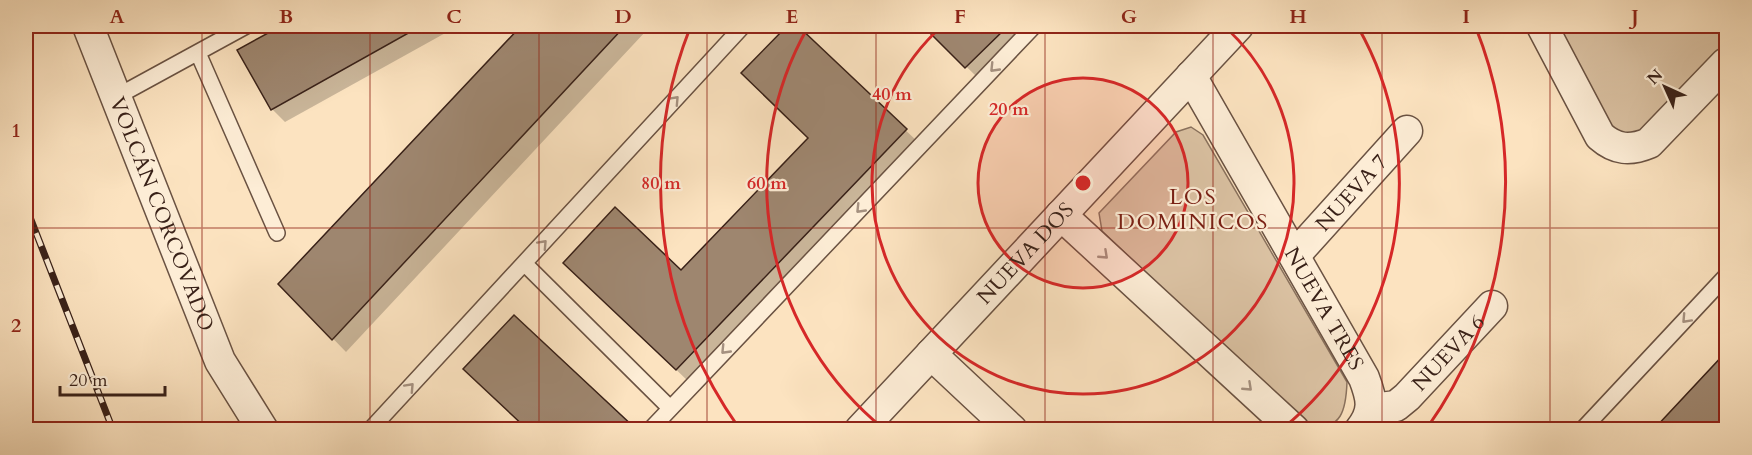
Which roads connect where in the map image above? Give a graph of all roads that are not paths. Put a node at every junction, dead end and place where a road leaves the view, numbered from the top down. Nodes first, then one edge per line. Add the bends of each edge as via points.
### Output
1 (88, 26) edge
2 (246, 26) edge
3 (743, 26) edge
4 (1034, 26) edge
5 (1238, 26) edge
6 (1542, 26) edge
7 (198, 52) junction
8 (1726, 63) edge
9 (1191, 76) junction
10 (116, 97) junction
11 (1407, 131) dead end
12 (1061, 215) junction
13 (277, 233) dead end
14 (1295, 255) junction
15 (525, 264) junction
16 (1726, 276) edge
17 (1492, 306) dead end
18 (931, 354) junction
19 (670, 408) junction
20 (1366, 420) edge
21 (263, 429) edge
22 (370, 429) edge
23 (650, 429) edge
24 (860, 429) edge
25 (1012, 429) edge
26 (1294, 429) edge
27 (1582, 429) edge

1 - 10 street, VOLCÁN CORCOVADO
2 - 7 lane
15 -> 3 lane
4 -> 19 lane
5 - 9 street, NUEVA DOS
6 - 8 street via 1600,136 1621,149 1649,143
7 - 10 lane
7 - 13 lane
9 - 12 street, NUEVA DOS
9 - 14 street, NUEVA TRES
10 - 21 street, VOLCÁN CORCOVADO via 220,361
11 - 14 street, NUEVA 7
12 - 18 street, NUEVA DOS
12 -> 26 street
14 - 20 street, NUEVA TRES via 1364,378 1372,398
15 - 19 lane
22 -> 15 lane
16 -> 27 lane
17 - 20 street, NUEVA 6 via 1401,401
18 - 24 street, NUEVA DOS
18 - 25 street
19 - 23 lane

